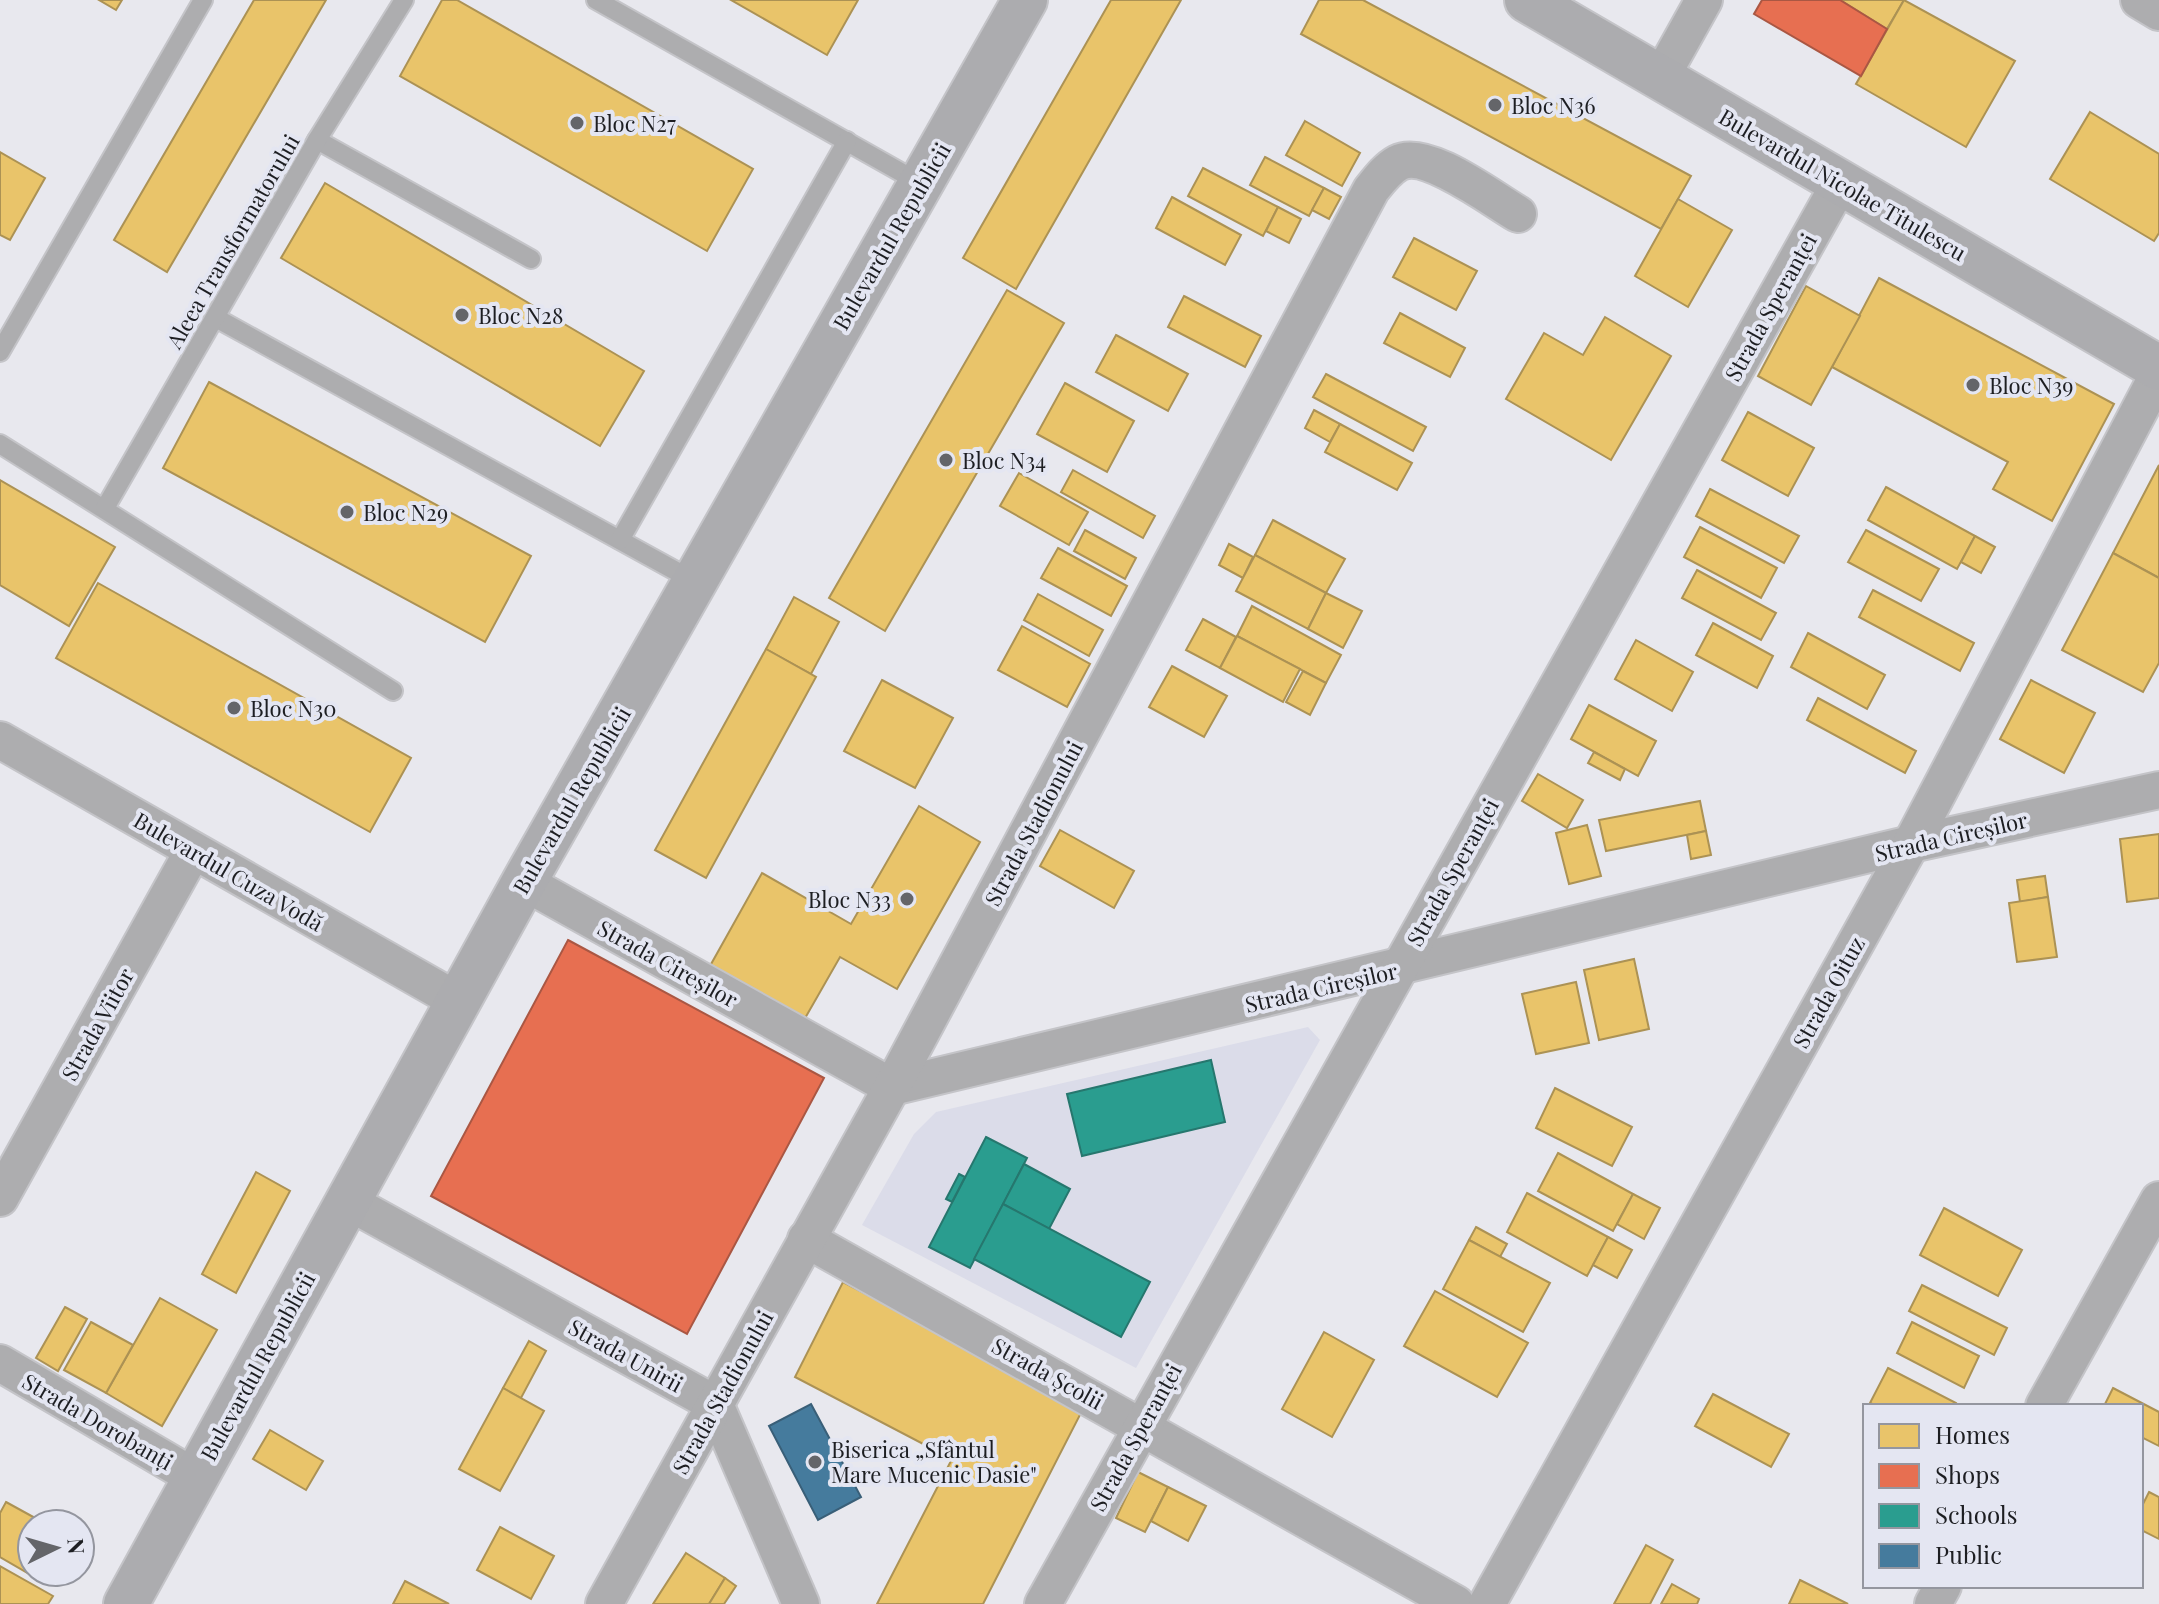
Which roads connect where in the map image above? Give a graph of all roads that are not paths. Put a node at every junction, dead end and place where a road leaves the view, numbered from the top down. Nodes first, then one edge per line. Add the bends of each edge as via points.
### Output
1 (203, 0) edge
2 (404, 0) edge
3 (596, 0) edge
4 (1025, 0) edge
5 (1527, 0) edge
6 (1704, 0) edge
7 (2139, 0) edge
8 (2159, 12) edge
9 (1661, 77) junction
10 (317, 140) junction
11 (847, 141) junction
12 (920, 183) junction
13 (1840, 183) junction
14 (1518, 214) dead end
15 (531, 259) dead end
16 (216, 318) junction
17 (0, 352) edge
18 (2159, 371) edge
19 (0, 444) edge
20 (105, 508) junction
21 (620, 540) junction
22 (695, 582) junction
23 (393, 691) dead end
24 (0, 740) edge
25 (2159, 790) edge
26 (1911, 844) junction
27 (193, 851) junction
28 (524, 882) junction
29 (1397, 969) junction
30 (458, 1001) junction
31 (892, 1087) junction
32 (0, 1198) edge
33 (2159, 1200) edge
34 (347, 1201) junction
35 (806, 1239) junction
36 (0, 1363) edge
37 (715, 1404) junction
38 (2045, 1404) edge
39 (1141, 1425) junction
40 (196, 1478) junction
41 (126, 1604) edge
42 (604, 1604) edge
43 (801, 1604) edge
44 (1043, 1604) edge
45 (1456, 1604) edge
46 (1487, 1604) edge

1 - 17 lane
2 - 10 lane, Aleea Transformatorului
3 - 11 lane
4 - 12 main road, Bulevardul Republicii
5 - 9 main road, Bulevardul Nicolae Titulescu
6 - 9 street
7 - 8 street
9 - 13 main road, Bulevardul Nicolae Titulescu
10 - 15 lane
10 - 16 lane, Aleea Transformatorului
11 - 12 lane
11 - 21 lane
12 - 22 main road, Bulevardul Republicii
13 - 18 main road, Bulevardul Nicolae Titulescu
13 - 29 street, Strada Speranței
14 - 31 street, Strada Stadionului via 1417,159 1399,162 1381,176
16 - 20 lane, Aleea Transformatorului
16 - 21 lane
18 - 26 street, Strada Oituz
19 - 20 lane
20 - 23 lane
21 - 22 lane
22 - 28 main road, Bulevardul Republicii
24 - 27 street, Bulevardul Cuza Vodă
25 - 26 street, Strada Cireșilor
26 - 29 street, Strada Cireșilor
26 - 46 street, Strada Oituz
27 - 30 street, Bulevardul Cuza Vodă
27 - 32 street, Strada Viitor
28 - 30 main road, Bulevardul Republicii
28 - 31 street, Strada Cireșilor
29 - 31 street, Strada Cireșilor
29 - 39 street, Strada Speranței
30 - 34 main road, Bulevardul Republicii
31 - 35 street, Strada Stadionului
33 - 38 street
34 - 37 street, Strada Unirii
34 - 40 main road, Bulevardul Republicii
35 - 37 street, Strada Stadionului
35 - 39 street, Strada Școlii
36 - 40 street, Strada Dorobanți
37 - 42 street, Strada Stadionului
37 - 43 street
39 - 44 street, Strada Speranței
39 - 45 street, Strada Școlii
40 - 41 main road, Bulevardul Republicii

